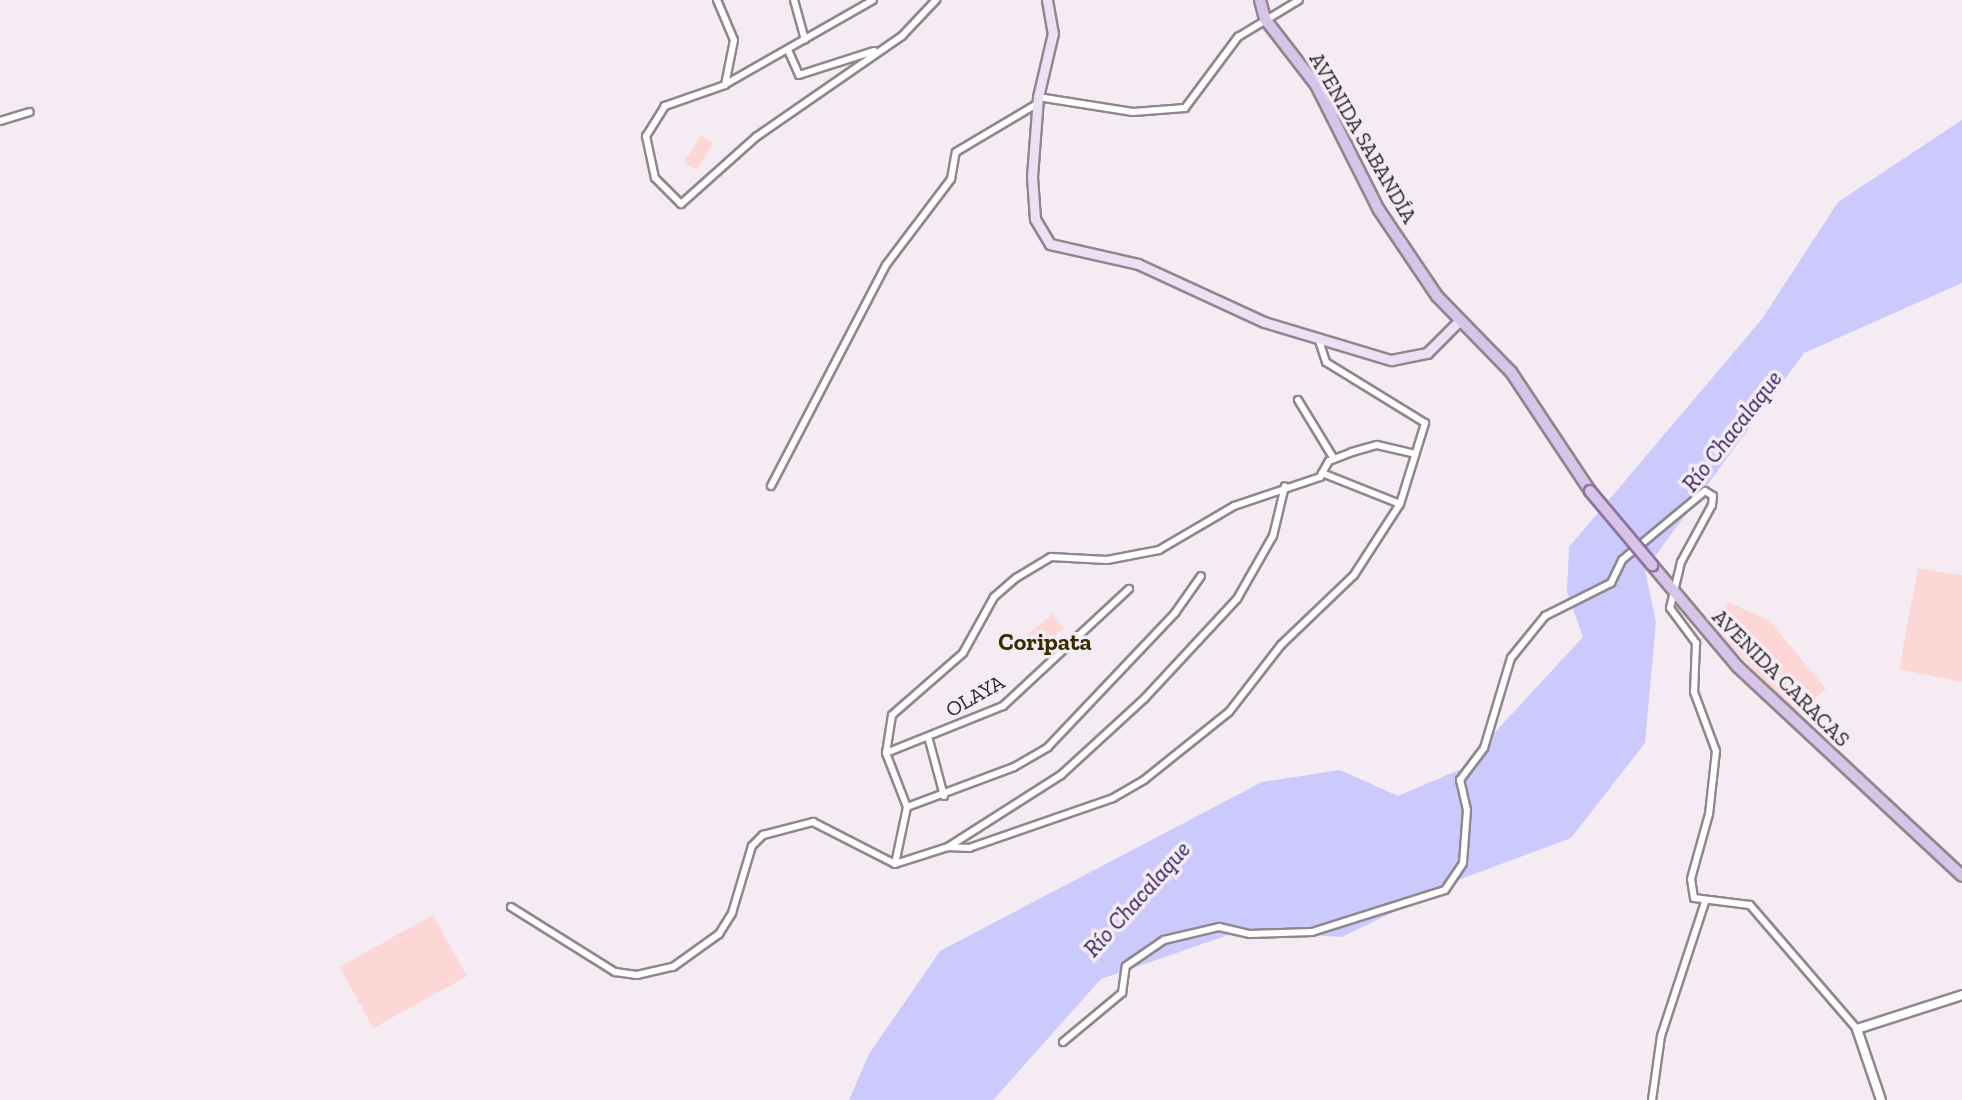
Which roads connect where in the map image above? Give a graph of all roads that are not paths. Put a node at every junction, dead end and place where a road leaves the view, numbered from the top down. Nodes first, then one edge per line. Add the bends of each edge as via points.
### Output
1 (717, 0) edge
2 (794, 0) edge
3 (873, 0) edge
4 (936, 0) edge
5 (1046, 0) edge
6 (1260, 0) edge
7 (1299, 0) edge
8 (1265, 19) junction
9 (805, 40) junction
10 (788, 50) junction
11 (876, 50) junction
12 (725, 85) junction
13 (1037, 101) junction
14 (30, 112) dead end
15 (0, 121) edge
16 (1459, 321) junction
17 (1319, 341) junction
18 (1298, 400) dead end
19 (1413, 453) junction
20 (1334, 459) junction
21 (1322, 473) junction
22 (1284, 485) junction
23 (772, 486) dead end
24 (1590, 491) joint
25 (1400, 505) junction
26 (1201, 576) dead end
27 (1129, 589) dead end
28 (1675, 593) junction
29 (929, 740) junction
30 (886, 753) junction
31 (944, 796) junction
32 (907, 807) junction
33 (948, 847) junction
34 (895, 864) junction
35 (1962, 876) edge
36 (1705, 902) junction
37 (511, 906) dead end
38 (1962, 995) edge
39 (1857, 1029) junction
40 (1063, 1042) dead end
41 (1652, 1100) edge
42 (1881, 1100) edge

1 - 12 street via 734,40
2 - 9 street
3 - 9 street
4 - 11 street via 902,36
5 - 13 main road via 1054,33
6 - 8 main road, AVENIDA SABANDÍA
7 - 8 street
8 - 13 street via 1238,37 1185,108 1133,112
8 - 16 main road, AVENIDA SABANDÍA via 1316,85 1379,210
9 - 10 street
10 - 11 street via 799,75
10 - 12 street
11 - 12 street via 854,74 739,150 681,204 674,201 648,161 650,124 665,106
13 - 17 main road via 1034,215 1049,244 1138,264
13 - 23 street via 956,152 951,179 886,265
14 - 15 street
16 - 17 main road via 1427,353 1406,360
16 - 24 main road, AVENIDA SABANDÍA via 1511,372
17 - 19 street via 1332,366 1423,420
18 - 20 street
19 - 20 street via 1377,445
19 - 25 street
20 - 21 street
21 - 22 street
21 - 25 street
22 - 30 street via 1142,556 1051,557 1037,563 994,597 962,653 904,699 892,715
22 - 33 street via 1273,536 1237,599 1088,755
24 - 28 main road, AVENIDA CARACAS, bridge
25 - 33 street via 1354,575 1281,645 1229,712 1144,780 1113,798 969,848
26 - 31 street via 1074,725 1014,767
27 - 29 street, OLAYA via 1003,706
28 - 35 main road, AVENIDA CARACAS via 1738,667
28 - 36 street via 1671,613 1696,643 1694,692 1716,751 1709,814 1691,878 1694,898
28 - 40 street via 1681,562 1712,505 1713,496 1705,491 1622,560 1611,583 1545,616 1511,658 1484,748 1461,780 1467,810 1464,863 1445,890 1312,932 1250,934 1219,927 1164,940 1126,965 1122,993
29 - 30 street, OLAYA
29 - 31 street
30 - 32 street
31 - 32 street
32 - 34 street
33 - 34 street
34 - 37 street via 813,822 763,835 752,846 732,914 719,934 673,967 637,975 615,972
36 - 39 street via 1750,905
36 - 41 street via 1661,1036
38 - 39 street
39 - 42 street

